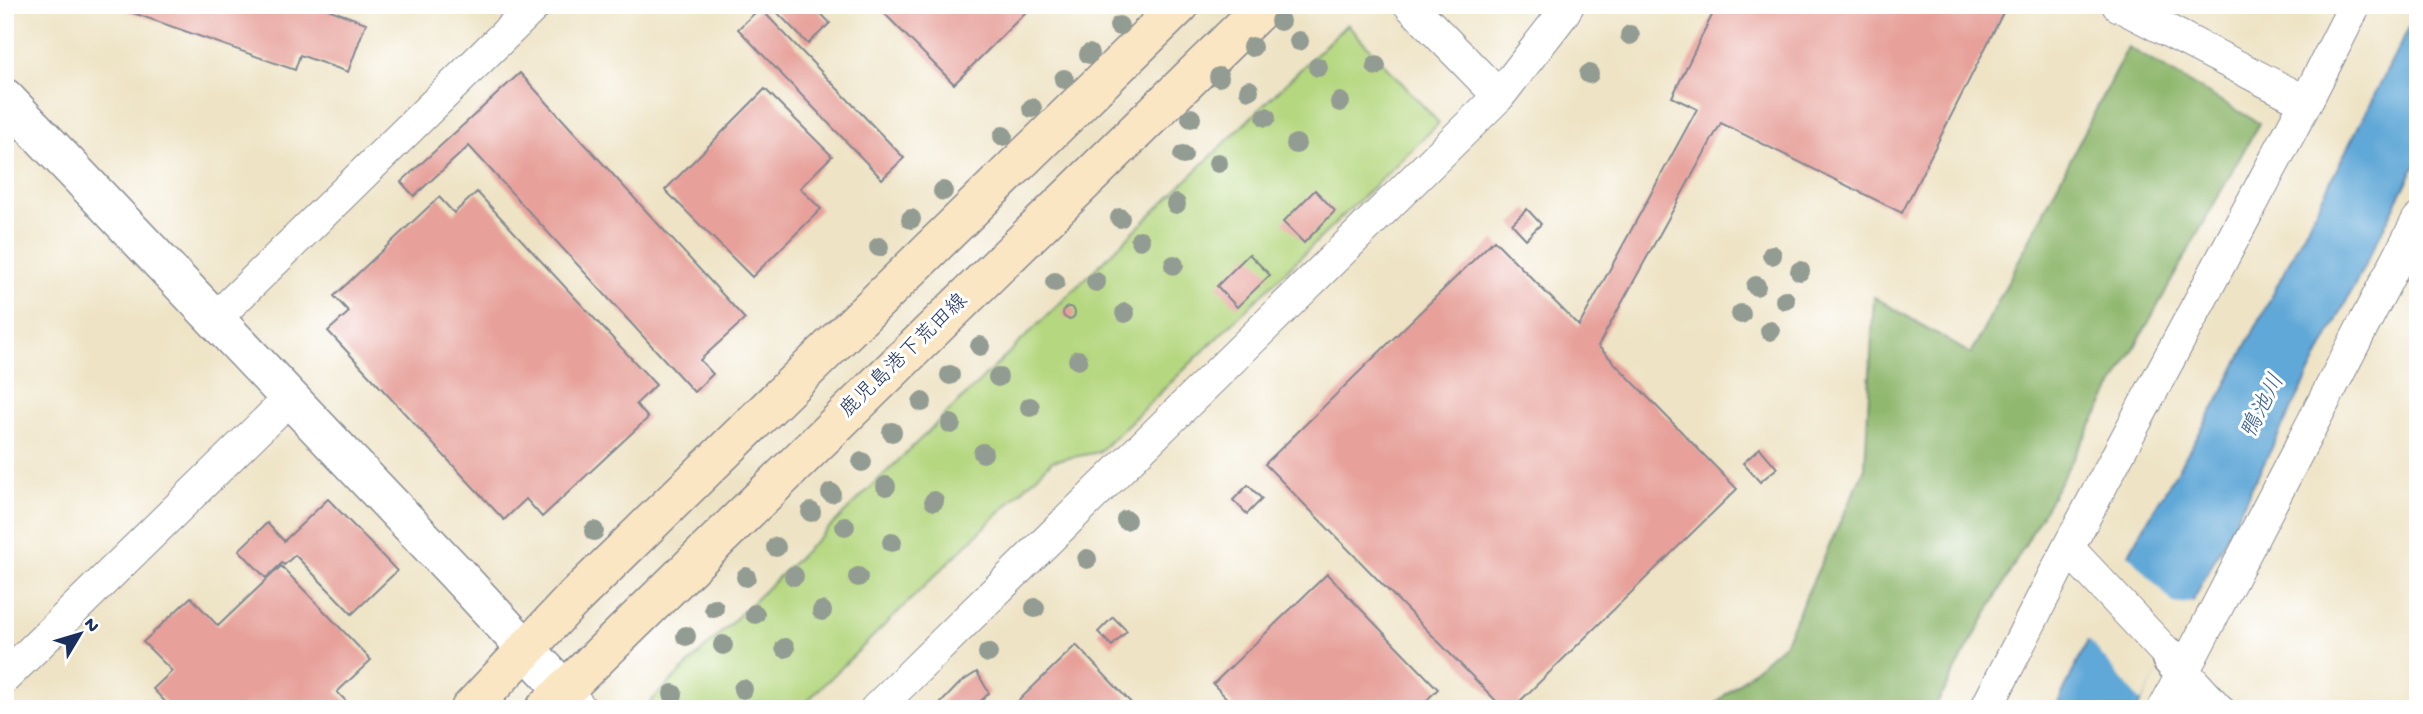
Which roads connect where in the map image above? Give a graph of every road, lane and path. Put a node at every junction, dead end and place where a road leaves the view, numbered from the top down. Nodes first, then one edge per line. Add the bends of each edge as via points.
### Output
1 (535, 5) edge
2 (1180, 5) edge
3 (1265, 5) edge
4 (1410, 5) edge
5 (2118, 5) edge
6 (2355, 5) edge
7 (1561, 9) edge
8 (1499, 96) junction
9 (5, 98) edge
10 (2306, 102) junction
11 (2418, 220) edge
12 (215, 319) junction
13 (290, 398) junction
14 (2068, 548) junction
15 (526, 649) junction
16 (2177, 665) junction
17 (5, 677) edge
18 (563, 702) edge
19 (470, 709) edge
20 (876, 709) edge
21 (1986, 709) edge
22 (2164, 709) edge
23 (2218, 709) edge

1 - 12 street
2 - 15 main road
3 - 18 main road, 鹿児島港下荒田線
4 - 8 street
5 - 10 street
6 - 10 street
7 - 8 street
8 - 20 street
9 - 12 street
10 - 14 street
11 - 16 street via 2225,595
12 - 13 street
13 - 15 street
13 - 17 street
14 - 16 street
14 - 21 street
15 - 18 street
15 - 19 main road
16 - 22 street
16 - 23 street

